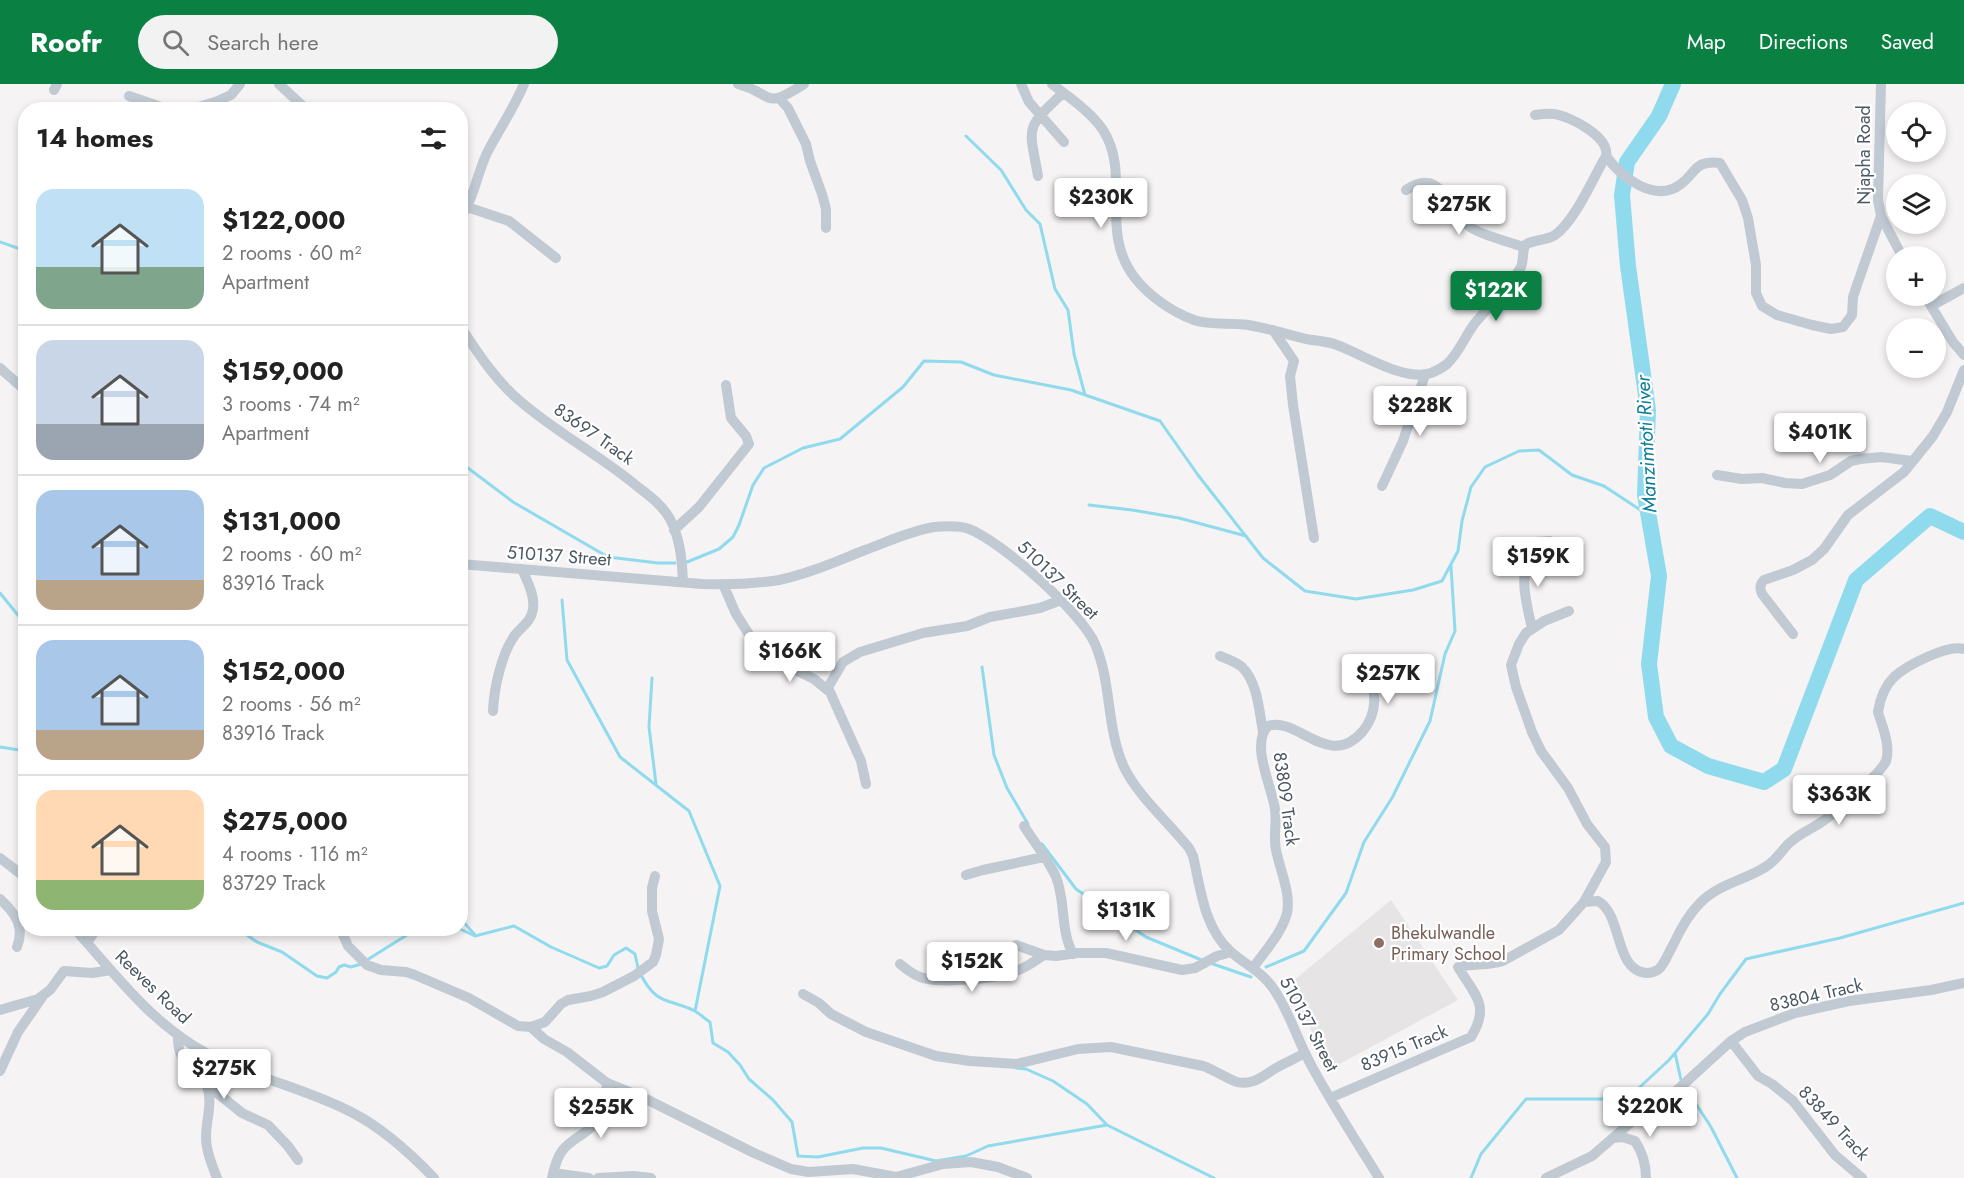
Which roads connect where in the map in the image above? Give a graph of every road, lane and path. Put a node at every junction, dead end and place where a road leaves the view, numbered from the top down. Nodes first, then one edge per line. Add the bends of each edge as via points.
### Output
1 (240, 84) edge
2 (279, 84) edge
3 (524, 84) edge
4 (738, 84) edge
5 (804, 84) edge
6 (1020, 84) edge
7 (1052, 84) edge
8 (1881, 84) edge
9 (1063, 93) junction
10 (231, 94) junction
11 (129, 96) dead end
12 (779, 98) junction
13 (147, 102) edge
14 (215, 102) edge
15 (226, 102) edge
16 (298, 102) edge
17 (1039, 115) junction
18 (1535, 115) dead end
19 (1065, 142) dead end
20 (1606, 156) junction
21 (1038, 177) dead end
22 (1406, 190) dead end
23 (468, 204) edge
24 (468, 207) edge
25 (1881, 216) junction
26 (826, 228) dead end
27 (1897, 246) edge
28 (1523, 247) junction
29 (556, 258) dead end
30 (1964, 288) edge
31 (1946, 298) edge
32 (1931, 306) edge
33 (1273, 330) junction
34 (468, 338) edge
35 (1964, 355) edge
36 (0, 368) edge
37 (1964, 370) edge
38 (1425, 375) junction
39 (18, 384) edge
40 (726, 385) dead end
41 (1912, 461) junction
42 (1717, 475) dead end
43 (1382, 486) dead end
44 (675, 530) junction
45 (1314, 538) dead end
46 (1550, 541) dead end
47 (468, 565) edge
48 (522, 569) junction
49 (682, 581) junction
50 (723, 584) junction
51 (1061, 600) junction
52 (1569, 611) dead end
53 (1532, 628) junction
54 (1793, 634) dead end
55 (1964, 649) edge
56 (1220, 656) dead end
57 (1369, 669) dead end
58 (827, 689) junction
59 (493, 711) dead end
60 (1263, 732) junction
61 (866, 784) dead end
62 (1024, 826) dead end
63 (1044, 857) junction
64 (0, 858) edge
65 (18, 872) edge
66 (966, 875) dead end
67 (655, 876) dead end
68 (0, 899) edge
69 (1584, 902) junction
70 (18, 923) edge
71 (21, 936) edge
72 (81, 936) edge
73 (92, 936) edge
74 (344, 936) edge
75 (87, 943) junction
76 (1016, 945) dead end
77 (17, 947) dead end
78 (1231, 952) junction
79 (1073, 954) junction
80 (1044, 955) junction
81 (900, 964) dead end
82 (1253, 968) junction
83 (111, 970) junction
84 (1964, 983) edge
85 (44, 994) junction
86 (803, 994) dead end
87 (0, 1010) edge
88 (531, 1027) junction
89 (178, 1036) junction
90 (1731, 1041) junction
91 (1305, 1053) junction
92 (0, 1071) edge
93 (607, 1083) junction
94 (206, 1084) junction
95 (1330, 1098) junction
96 (1636, 1118) junction
97 (1614, 1138) junction
98 (1635, 1141) junction
99 (298, 1160) dead end
100 (552, 1175) edge
101 (217, 1178) edge
102 (434, 1178) edge
103 (589, 1178) edge
104 (598, 1178) edge
105 (651, 1178) edge
106 (1027, 1178) edge
107 (1379, 1178) edge
108 (1546, 1178) edge
109 (1646, 1178) edge
110 (1862, 1178) edge

1 - 10 street
2 - 16 street
3 - 23 street via 489,150
4 - 12 street via 766,98
5 - 12 street
6 - 17 street
7 - 9 street
8 - 25 street, Njapha Road via 1877,183
9 - 17 street
9 - 33 street via 1098,124 1112,149 1116,228 1123,256 1148,291 1183,315 1205,322
10 - 14 street
10 - 15 street
11 - 13 street
12 - 26 street via 806,144 826,209
17 - 19 street
17 - 21 street via 1031,134
18 - 20 street via 1552,113 1580,124 1604,145
20 - 25 street via 1619,172 1661,192 1681,184 1698,166 1720,163 1748,218 1756,293 1762,306 1777,315 1831,329 1843,327 1850,319 1857,285
20 - 28 street via 1563,229
22 - 28 street via 1419,183 1430,184 1443,193 1469,226
24 - 29 street via 509,221
25 - 27 street, Njapha Road
28 - 38 street via 1522,265 1495,302 1448,363
30 - 31 street
32 - 35 street
33 - 38 street via 1333,344 1397,370
33 - 45 street via 1294,361 1290,376 1293,405
34 - 44 street, 83697 Track via 491,372 518,399 648,494
36 - 39 street
37 - 41 street via 1947,412
38 - 43 street via 1403,441
40 - 44 street via 731,418 749,444 699,507
41 - 42 street via 1860,459 1802,484
41 - 54 street via 1848,515 1812,560 1761,583 1762,594
44 - 49 street, 83697 Track
46 - 53 street via 1536,543 1523,574
47 - 48 street, 510137 Street
48 - 49 street, 510137 Street
48 - 59 street via 530,586 533,610 503,660
49 - 50 street, 510137 Street
50 - 51 street, 510137 Street via 781,579 912,532 955,526 975,531 996,544
50 - 58 street via 750,636 781,663
51 - 58 street via 860,652 843,662
51 - 78 street, 510137 Street via 1095,643 1102,662 1116,748 1128,775 1192,852 1212,928
52 - 53 street
53 - 69 street via 1519,644 1511,665 1516,687 1541,751 1607,855
55 - 69 street via 1946,648 1895,677 1882,693 1879,705 1887,752 1882,768 1838,810 1791,841 1767,866 1702,901 1660,968 1650,973 1632,966 1606,907 1598,901
56 - 60 street via 1236,663 1249,676
57 - 60 street, 83809 Track via 1374,695 1371,720 1348,742 1319,743 1279,724 1268,726
58 - 61 street via 852,738
60 - 82 street, 83809 Track via 1264,765 1274,807 1274,835 1287,908 1279,930
62 - 63 street
63 - 66 street
63 - 79 street via 1056,877 1064,930
64 - 65 street
67 - 88 street via 652,911 659,939 653,962 603,992 568,1000 545,1022
68 - 70 street
69 - 95 street, 83915 Track via 1559,930 1513,956 1494,964 1458,967 1480,1005 1481,1014 1471,1037
71 - 77 street
72 - 75 street, Reeves Road
73 - 75 street
74 - 88 street via 367,965 416,975 469,998 518,1026
75 - 83 street, Reeves Road
76 - 80 street
78 - 79 street via 1182,970 1118,955
78 - 82 street, 510137 Street
79 - 80 street
80 - 81 street via 1009,974 955,980 922,978
82 - 91 street, 510137 Street via 1275,990
83 - 85 street via 64,971
83 - 89 street, Reeves Road via 140,1003
84 - 90 street, 83804 Track via 1795,1013
85 - 87 street
85 - 92 street via 18,1032
86 - 91 street via 866,1032 936,1056 970,1061 1017,1064 1078,1049 1111,1047 1203,1066 1245,1083 1262,1078
88 - 93 street
89 - 94 street via 179,1053
89 - 102 street, Reeves Road via 238,1068 352,1112 386,1134
90 - 96 street, 83804 Track via 1674,1093
90 - 110 street, 83849 Track via 1758,1076 1793,1101 1835,1155
91 - 95 street, 510137 Street
93 - 100 street via 599,1118 588,1132 562,1150
93 - 106 street via 802,1172 853,1169 896,1177 943,1164 971,1162
94 - 99 street via 242,1113 268,1125
94 - 101 street via 210,1109 206,1142
95 - 107 street, 510137 Street
96 - 97 street, 83804 Track
96 - 98 street
97 - 98 street
97 - 108 street, 83804 Track via 1592,1155
98 - 109 street via 1644,1159
100 - 103 street
104 - 105 street

